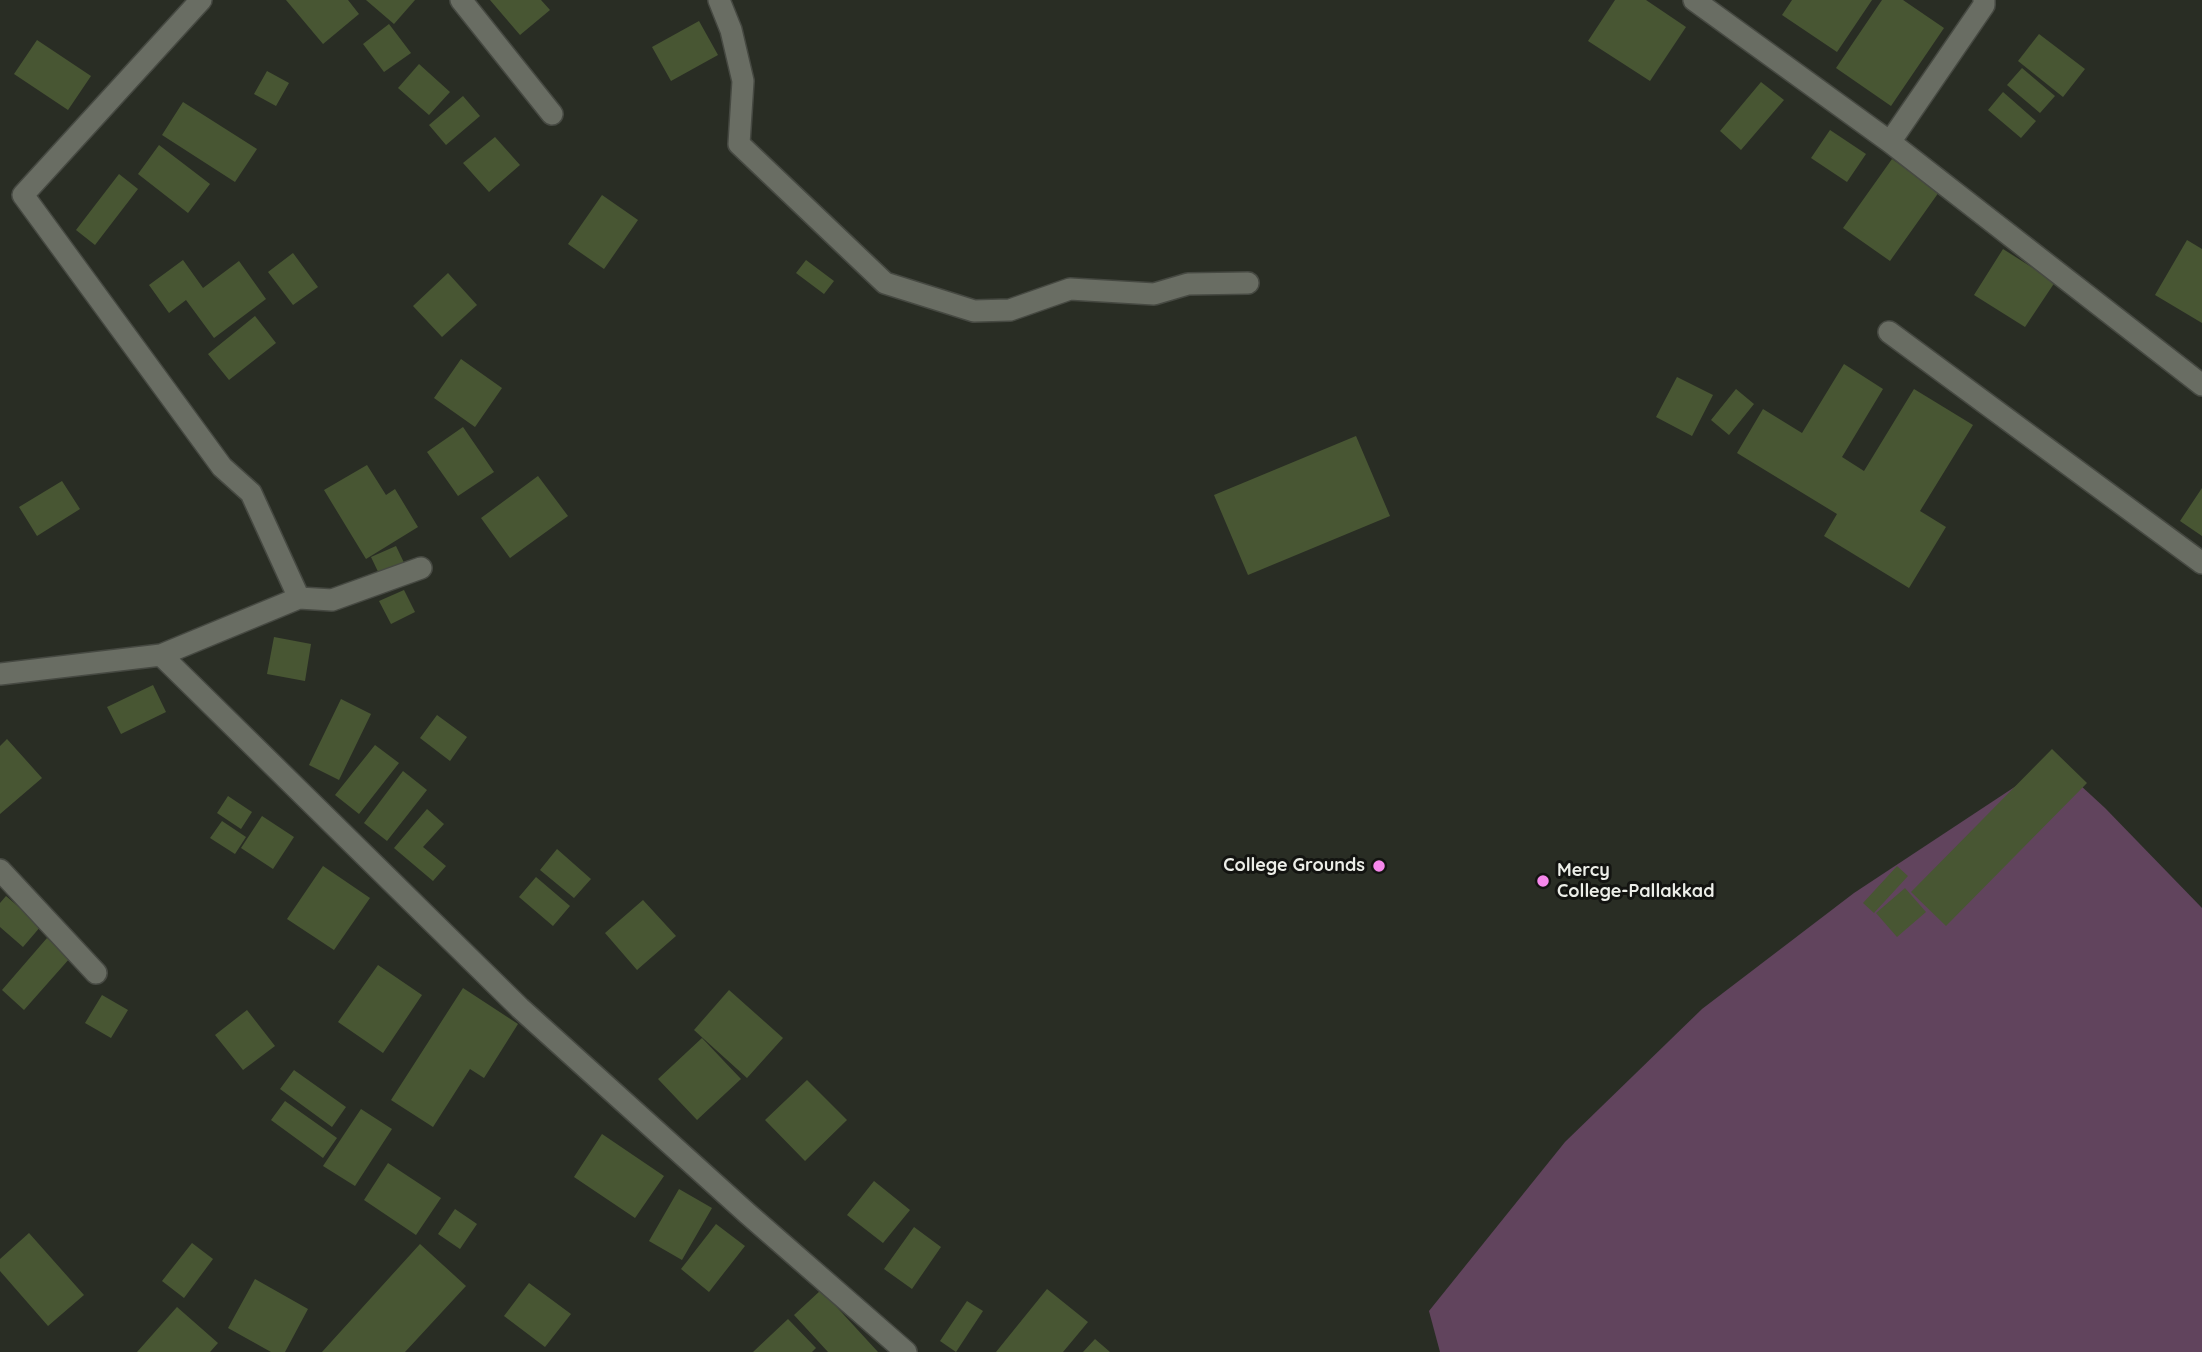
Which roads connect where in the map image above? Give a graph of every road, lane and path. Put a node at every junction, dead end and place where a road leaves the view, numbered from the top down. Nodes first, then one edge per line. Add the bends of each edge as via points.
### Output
1 (201, 0) edge
2 (461, 0) edge
3 (719, 0) edge
4 (1694, 0) edge
5 (1984, 0) edge
6 (552, 114) dead end
7 (1890, 142) junction
8 (1248, 283) dead end
9 (1889, 332) dead end
10 (2202, 385) edge
11 (2202, 563) edge
12 (421, 568) dead end
13 (299, 598) junction
14 (161, 655) junction
15 (0, 674) edge
16 (0, 870) edge
17 (96, 973) dead end
18 (906, 1352) edge

1 - 13 street via 23,195 222,467 251,493
2 - 6 street
3 - 8 street via 743,80 739,144 884,283 974,311 1010,310 1070,289 1154,294 1188,284
4 - 7 street
5 - 7 street
7 - 10 street
9 - 11 street
12 - 13 street via 332,600
13 - 14 street
14 - 15 street
14 - 18 street via 520,1008
16 - 17 street

